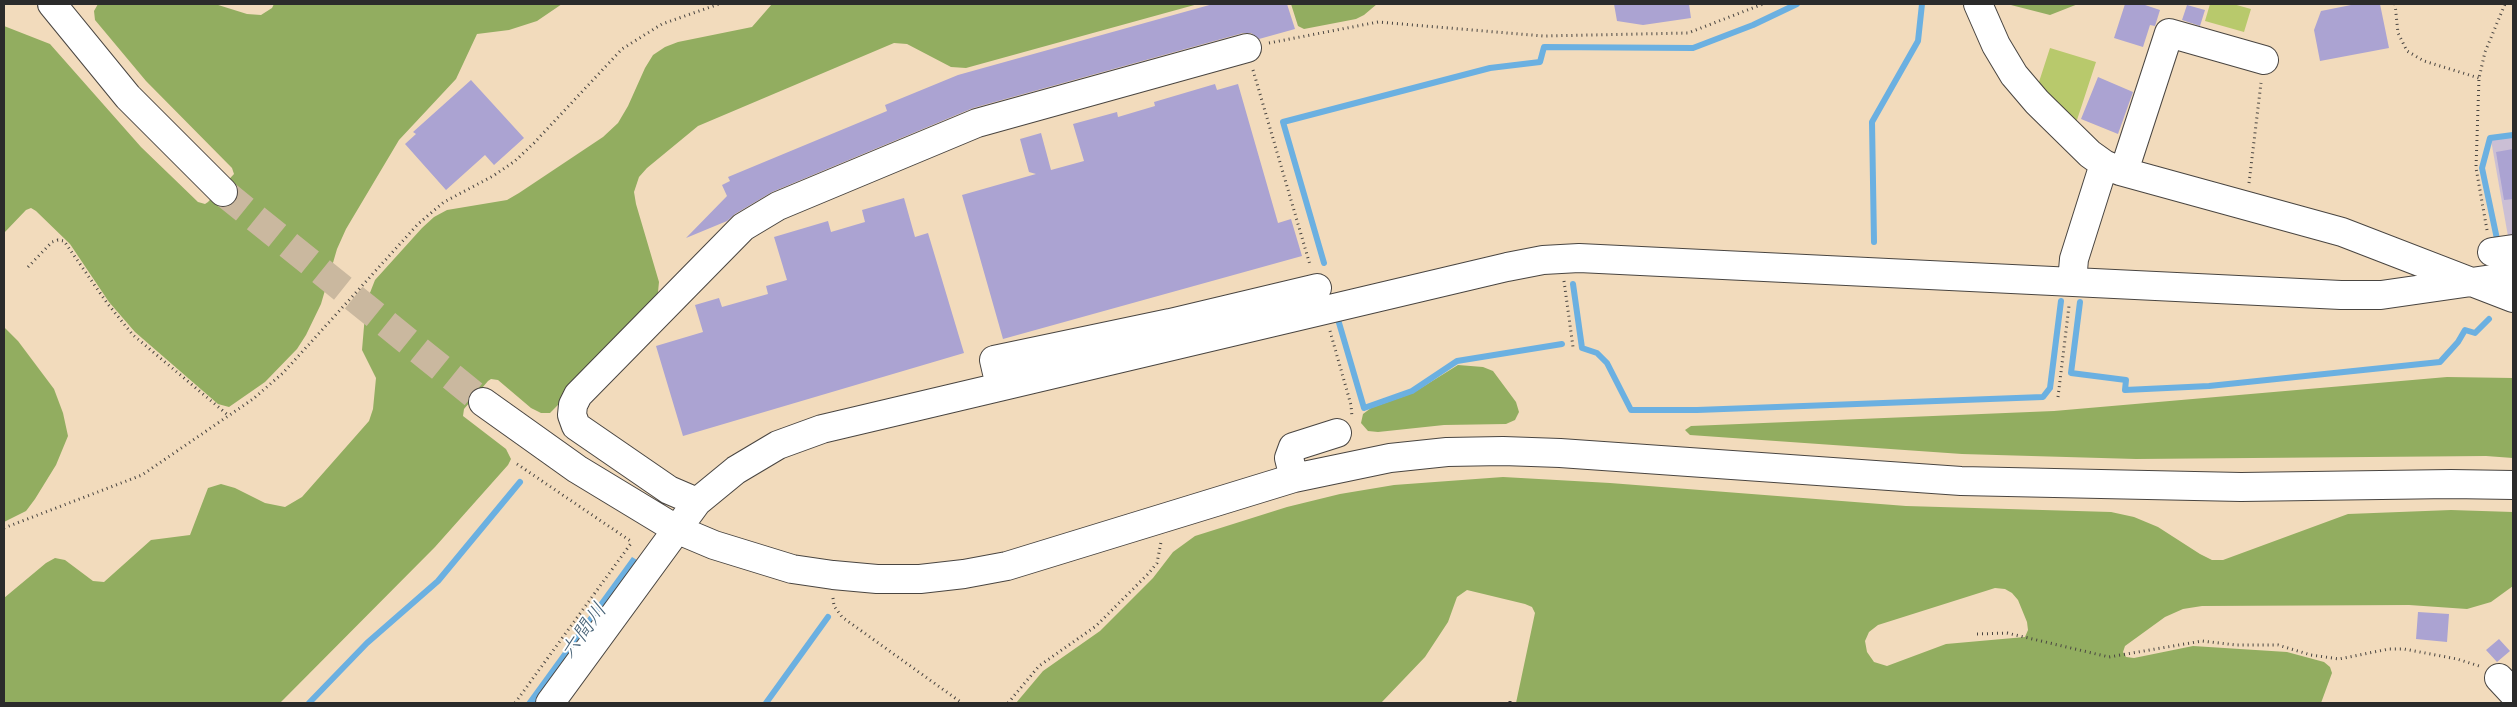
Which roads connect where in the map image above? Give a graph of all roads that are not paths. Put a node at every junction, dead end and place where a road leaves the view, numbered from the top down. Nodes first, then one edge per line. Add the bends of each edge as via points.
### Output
1 (52, 4) edge
2 (1978, 4) edge
3 (1247, 48) road end
4 (2262, 72) road end
5 (2114, 168) junction
6 (223, 192) tunnel mouth
7 (2513, 276) edge
8 (2072, 282) junction
9 (2472, 282) junction
10 (2513, 298) edge
11 (483, 402) tunnel mouth
12 (1337, 433) road end
13 (1294, 478) junction
14 (2513, 485) edge
15 (697, 502) junction
16 (676, 529) junction
17 (550, 703) edge

1 - 6 street via 128,97
2 - 5 street via 1996,46 2014,75 2090,154
3 - 15 street via 977,123 778,206 743,227 578,394 573,404 576,426 669,490
4 - 5 street via 2169,33
5 - 8 street via 2074,259
5 - 9 street via 2342,232
7 - 9 street
8 - 9 street via 2361,295
8 - 15 street via 1561,258 1516,265 1320,299 998,377 801,435 756,457
9 - 10 street
11 - 16 street via 577,469
12 - 13 street via 1293,447 1288,458
13 - 14 street via 1390,458 1446,452 1503,451 1962,481 2231,486
13 - 16 street via 1007,566 920,578 833,575 752,558
15 - 16 street
16 - 17 street

